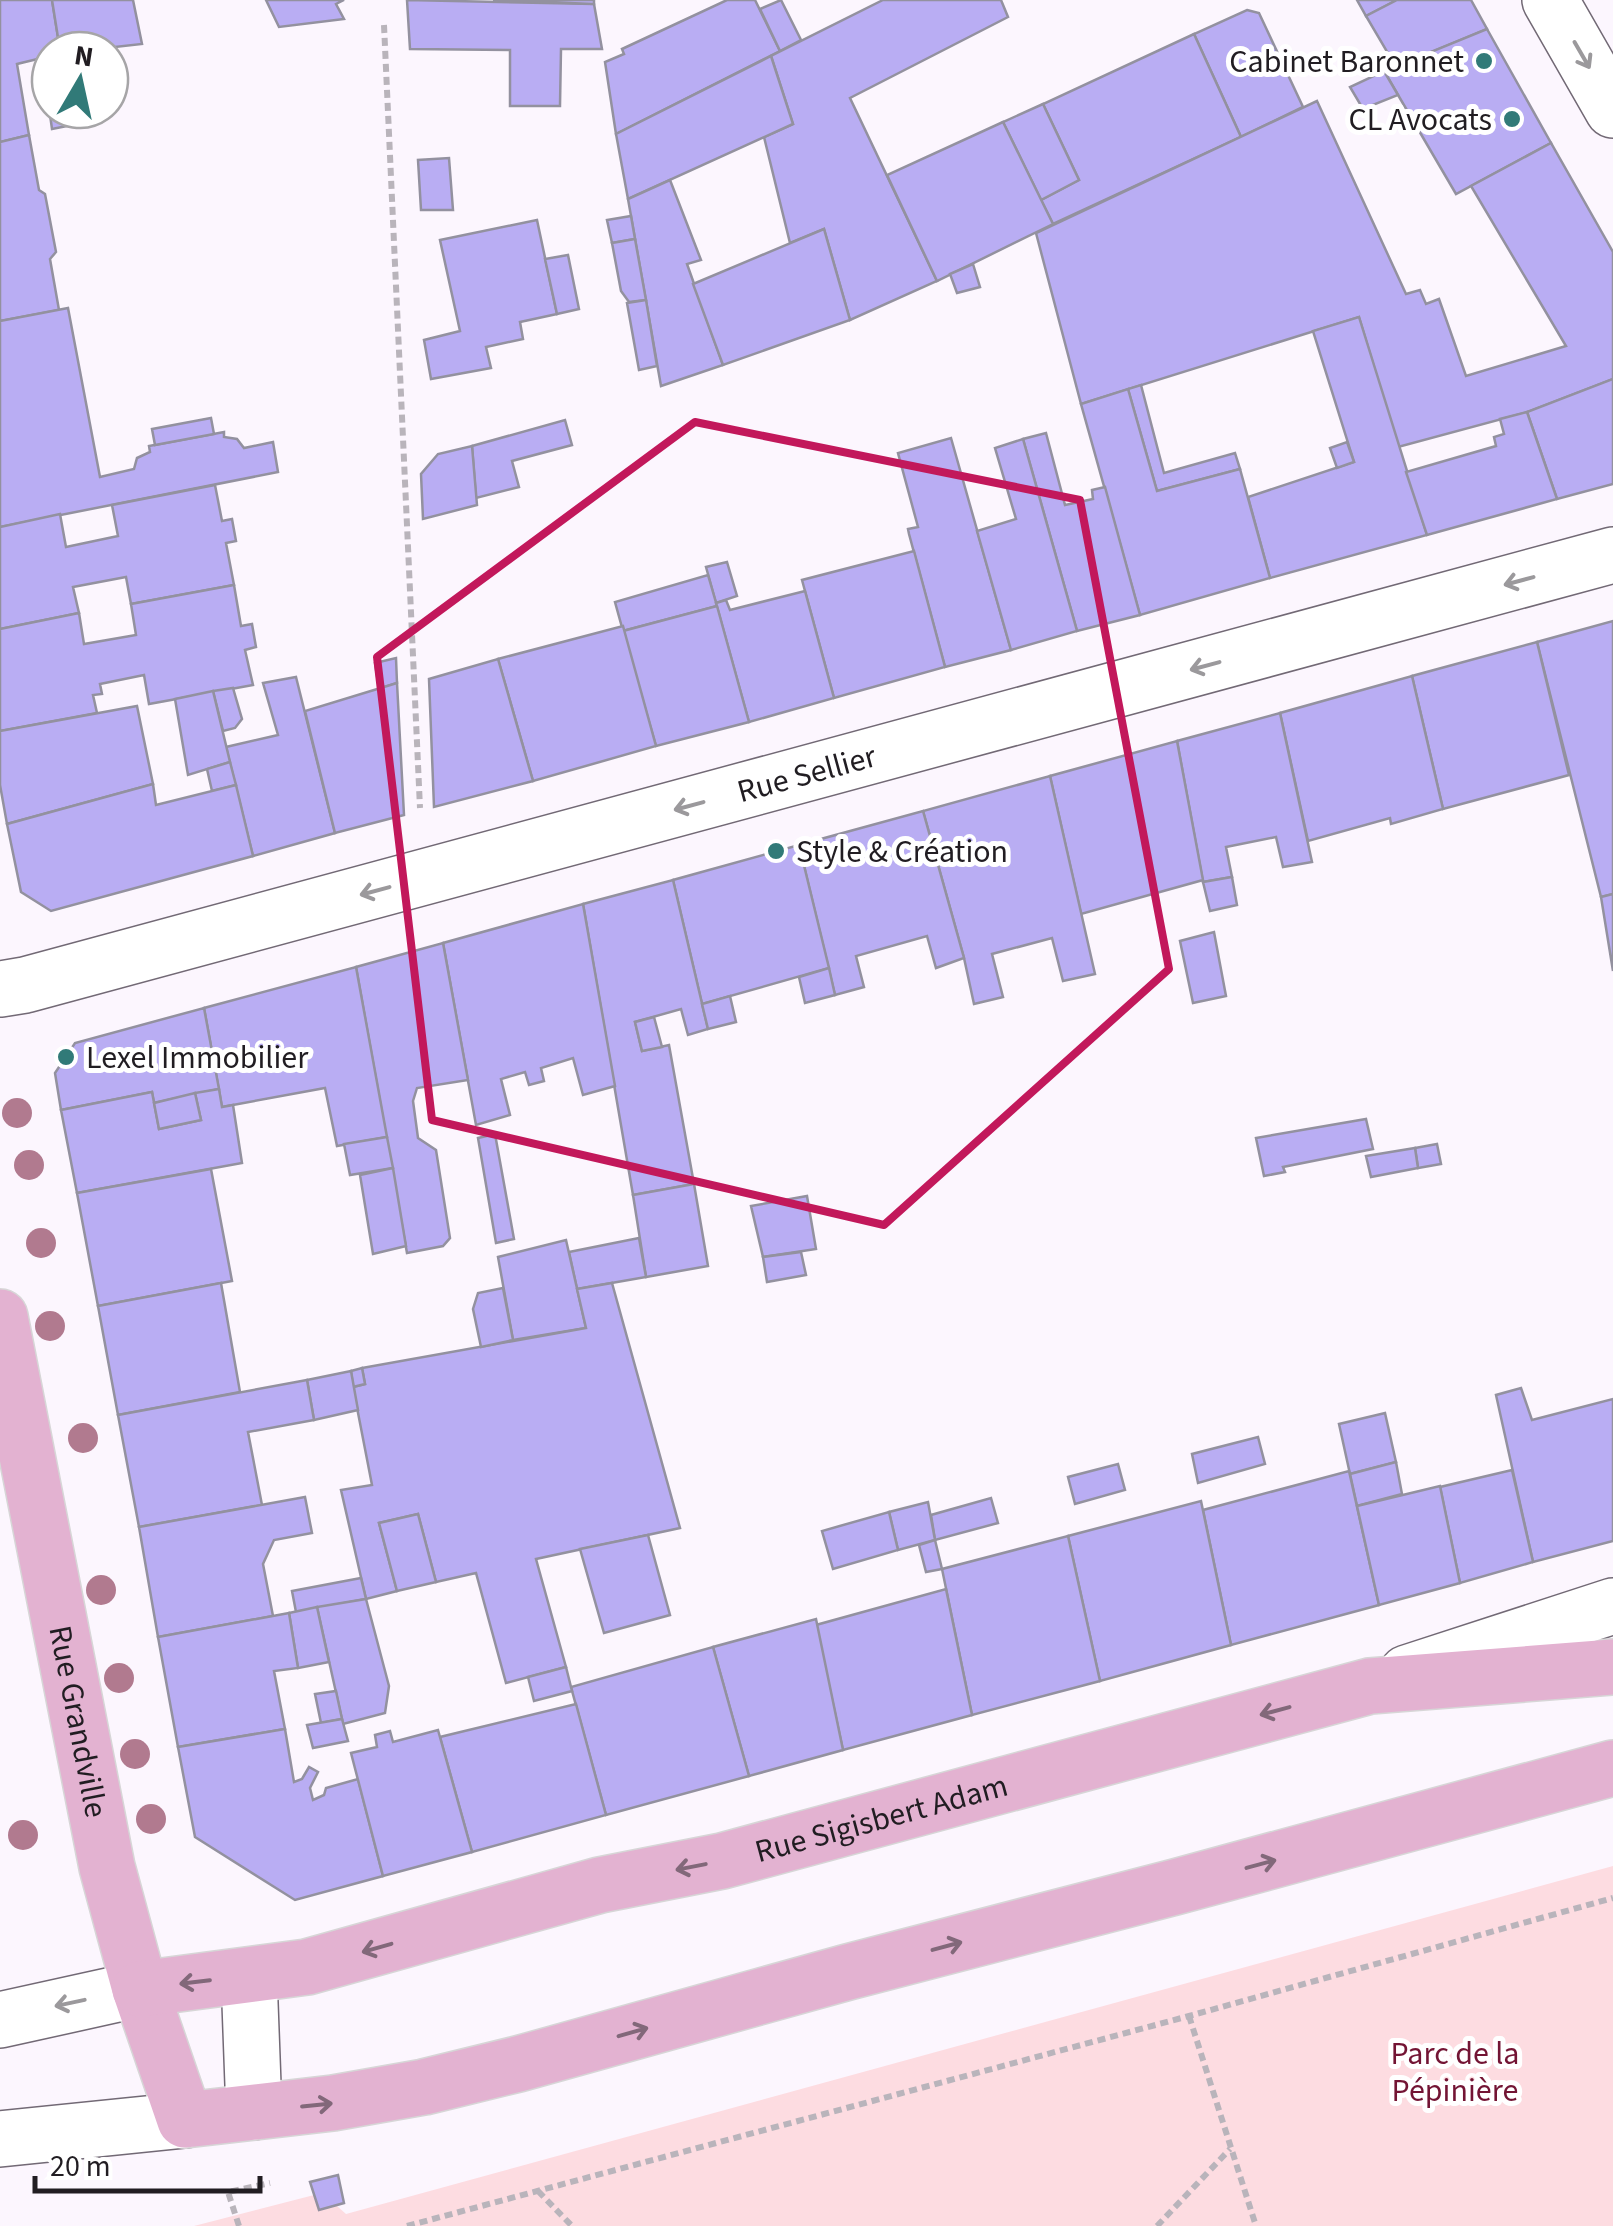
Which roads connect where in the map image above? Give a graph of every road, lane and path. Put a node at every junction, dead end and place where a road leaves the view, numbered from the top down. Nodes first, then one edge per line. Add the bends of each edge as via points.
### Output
1 (1550, 0) edge
2 (384, 25) dead end
3 (1613, 110) edge
4 (1613, 555) edge
5 (420, 810) dead end
6 (0, 988) edge
7 (0, 1317) edge
8 (1613, 1606) edge
9 (1613, 1667) edge
10 (1370, 1686) junction
11 (1613, 1768) edge
12 (1613, 1898) edge
13 (249, 1976) junction
14 (140, 1989) junction
15 (1189, 2016) junction
16 (0, 2020) edge
17 (254, 2112) junction
18 (185, 2120) junction
19 (0, 2139) edge
20 (1230, 2149) junction
21 (538, 2191) junction
22 (407, 2226) edge
23 (572, 2226) edge
24 (1157, 2226) edge
25 (1256, 2226) edge

1 -> 3 street
2 - 5 path
4 -> 6 street, Rue Sellier
7 - 14 main road, Rue Grandville via 107,1867
8 - 10 street, Rue Sigisbert Adam
9 - 10 main road
10 -> 13 main road, Rue Sigisbert Adam via 722,1861 600,1884 307,1967
17 -> 11 main road via 424,2087 518,2064
12 - 15 path
13 -> 14 main road, Rue Sigisbert Adam
13 - 17 street
14 -> 16 street
14 - 18 main road, Rue Grandville
15 - 20 path
15 - 21 path
17 - 18 main road
18 - 19 street
20 - 24 path
20 - 25 path
21 - 22 path
21 - 23 path

